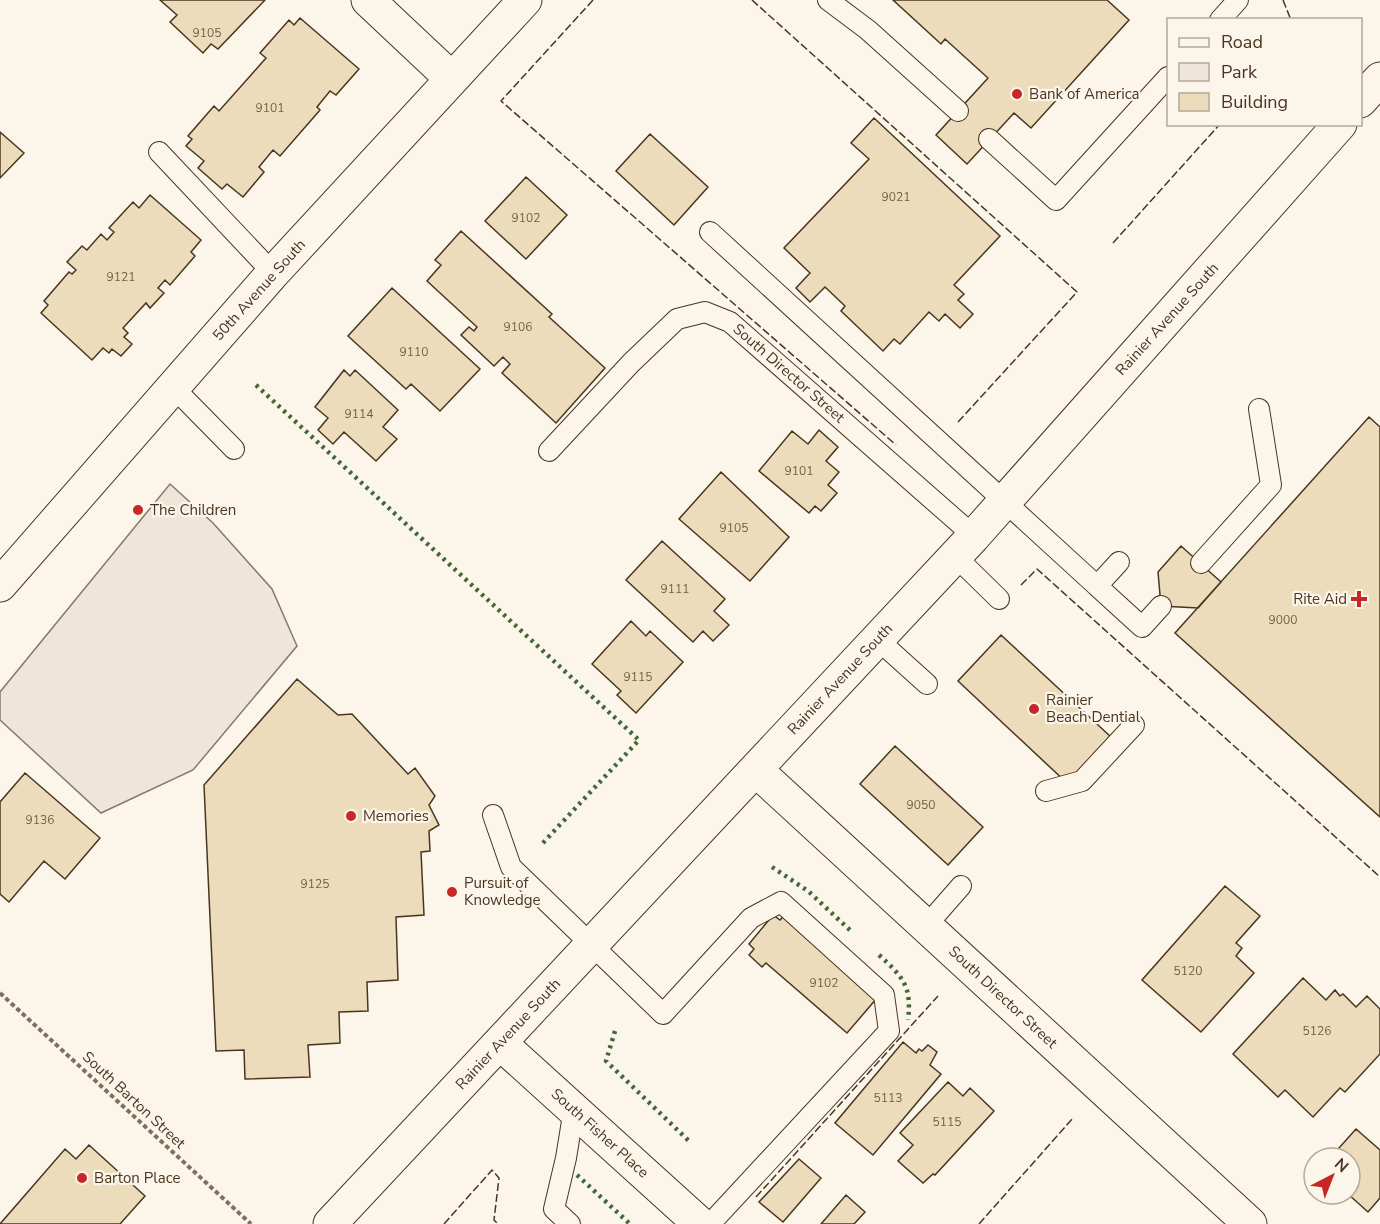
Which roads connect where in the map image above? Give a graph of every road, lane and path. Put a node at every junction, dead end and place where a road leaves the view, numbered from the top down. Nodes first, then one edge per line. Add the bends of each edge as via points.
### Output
1 (368, 0) edge
2 (525, 0) edge
3 (828, 0) edge
4 (1167, 77) edge
5 (452, 79) junction
6 (1380, 79) edge
7 (1362, 99) edge
8 (958, 111) dead end
9 (1338, 126) edge
10 (989, 139) dead end
11 (159, 152) dead end
12 (710, 232) dead end
13 (273, 273) junction
14 (173, 387) junction
15 (1259, 409) dead end
16 (234, 449) dead end
17 (549, 451) dead end
18 (1004, 500) junction
19 (964, 546) junction
20 (1119, 562) dead end
21 (1200, 563) dead end
22 (0, 585) edge
23 (1097, 586) junction
24 (999, 599) dead end
25 (1161, 606) dead end
26 (877, 639) junction
27 (927, 684) dead end
28 (1134, 725) dead end
29 (756, 770) junction
30 (1046, 791) dead end
31 (493, 815) dead end
32 (961, 886) dead end
33 (926, 926) junction
34 (592, 945) junction
35 (0, 993) edge
36 (500, 1043) junction
37 (574, 1109) junction
38 (251, 1224) edge
39 (330, 1224) edge
40 (570, 1224) edge
41 (700, 1224) edge
42 (710, 1224) edge
43 (1250, 1224) edge

1 - 5 street
2 - 5 street, 50th Avenue South
3 - 8 lane via 868,30
4 - 10 lane via 1056,200
5 - 13 street, 50th Avenue South
6 - 7 street
9 - 18 street, Rainier Avenue South
11 - 13 lane
12 - 18 lane
13 - 14 street, 50th Avenue South
14 - 16 lane
14 - 22 street, 50th Avenue South
15 - 21 lane via 1271,484
17 - 19 lane, South Director Street via 677,319 705,312 730,322
18 - 19 street, Rainier Avenue South
18 - 23 lane
19 - 24 lane, South Director Street
19 - 26 street, Rainier Avenue South
20 - 23 lane
23 - 25 lane via 1142,627
26 - 27 lane
26 - 29 street, Rainier Avenue South
28 - 30 lane via 1082,781
29 - 33 street, South Director Street
29 - 34 street, Rainier Avenue South
31 - 34 lane via 511,867
32 - 33 lane
33 - 43 street, South Director Street
34 - 36 street, Rainier Avenue South
34 - 42 lane via 663,1014 751,918 781,902 884,995 889,1031
35 - 38 path, South Barton Street
36 - 37 street, South Fisher Place
36 - 39 street, Rainier Avenue South
37 - 40 lane via 554,1209
37 - 41 street, South Fisher Place

